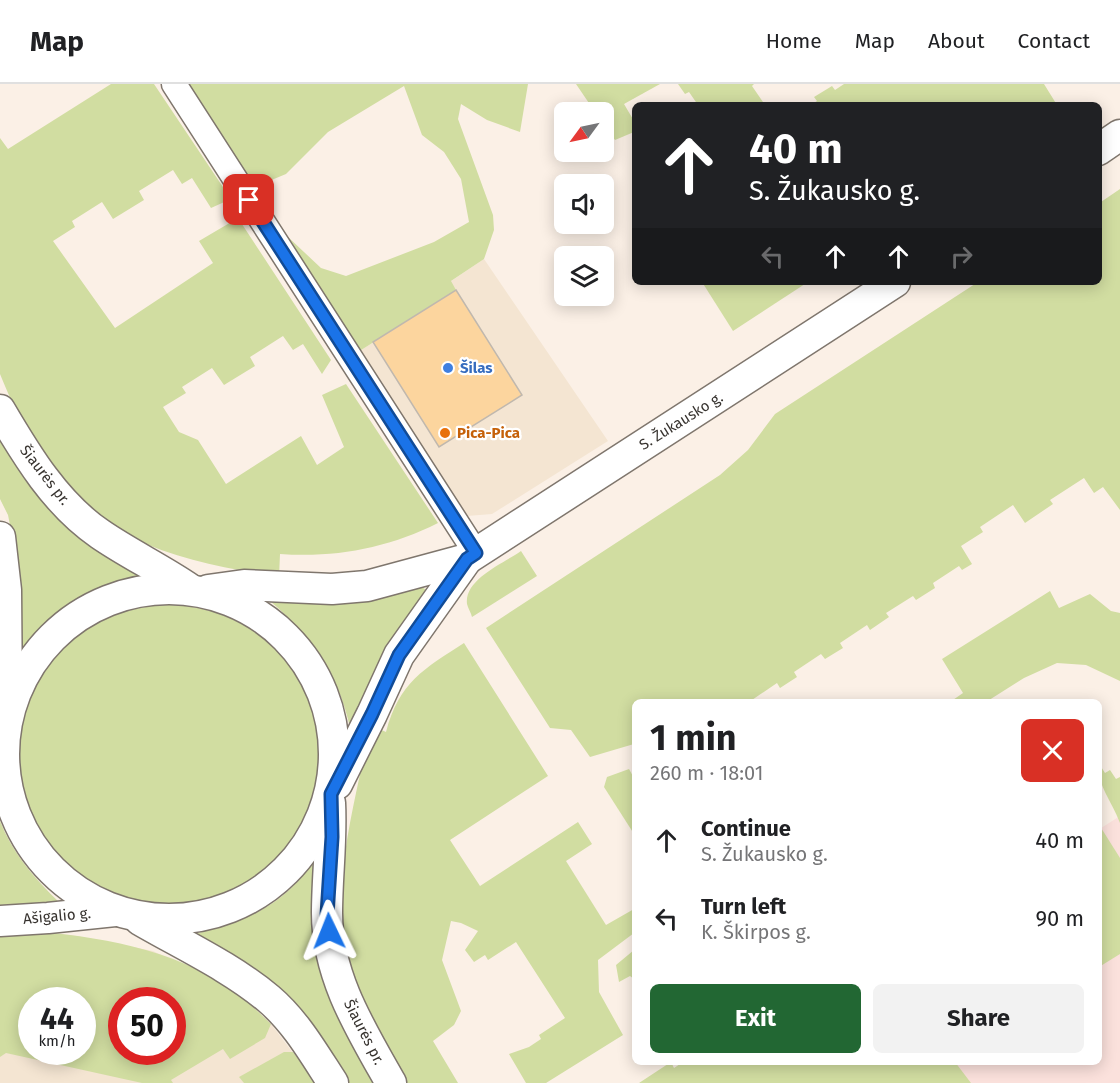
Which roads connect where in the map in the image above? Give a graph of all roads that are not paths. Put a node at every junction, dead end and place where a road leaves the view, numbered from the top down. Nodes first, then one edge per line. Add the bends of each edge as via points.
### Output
1 (174, 84) edge
2 (1120, 135) edge
3 (1102, 147) edge
4 (890, 285) edge
5 (0, 410) edge
6 (0, 537) edge
7 (472, 556) junction
8 (196, 590) junction
9 (4, 733) edge
10 (331, 797) junction
11 (123, 913) junction
12 (0, 921) edge
13 (333, 1083) edge
14 (391, 1083) edge

1 - 7 street
2 - 3 main road
4 - 7 main road, S. Žukausko g.
5 - 8 main road, Šiaurės pr. via 26,455 64,503 99,533
6 - 9 main road via 6,590
7 - 8 main road, S. Žukausko g. via 367,586 332,589 244,585
7 - 10 main road, S. Žukausko g. via 399,655
8 - 9 main road via 160,589 130,594 100,604 74,619 31,662 20,682
8 - 10 main road via 236,602 267,620 294,644 316,678 329,712 335,753
9 - 11 main road via 4,770 10,801 39,857 86,898
10 - 11 main road, S. Žukausko g. via 304,850 265,889 241,904 188,919 160,920
10 - 14 main road, Šiaurės pr. via 327,915 331,948 353,1017
11 - 12 main road, Ašigalio g.
11 - 13 main road via 244,981 270,1000 298,1030

